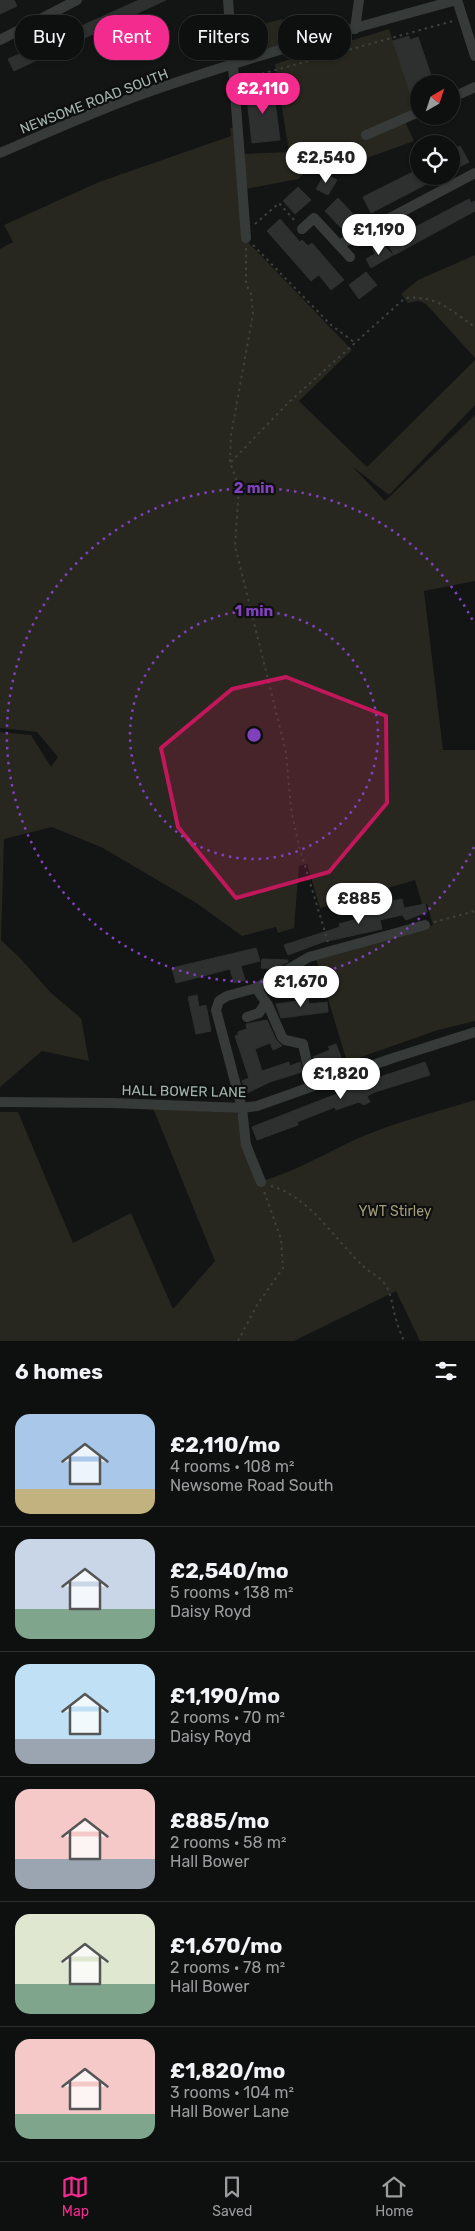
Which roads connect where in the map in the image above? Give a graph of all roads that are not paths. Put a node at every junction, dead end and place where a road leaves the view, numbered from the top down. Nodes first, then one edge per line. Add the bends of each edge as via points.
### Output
1 (77, 0) edge
2 (228, 0) edge
3 (359, 0) edge
4 (457, 0) edge
5 (354, 28) junction
6 (0, 40) edge
7 (475, 56) edge
8 (232, 66) junction
9 (475, 88) edge
10 (460, 94) edge
11 (410, 116) edge
12 (366, 135) dead end
13 (0, 153) edge
14 (475, 173) edge
15 (302, 229) road end
16 (246, 235) road end
17 (339, 245) junction
18 (350, 257) dead end
19 (425, 925) road end
20 (256, 988) junction
21 (266, 1002) junction
22 (247, 1016) dead end
23 (475, 1033) edge
24 (312, 1086) junction
25 (0, 1102) edge
26 (242, 1108) junction
27 (261, 1182) road end

1 - 6 street
2 - 8 street
3 - 5 street
4 - 5 street, NEWSOME ROAD SOUTH
4 - 7 street
5 - 8 street, NEWSOME ROAD SOUTH
8 - 13 street, NEWSOME ROAD SOUTH via 148,92
8 - 16 street
9 - 10 street
11 - 12 street
14 - 17 street
15 - 17 street via 314,218
17 - 18 street
19 - 20 street via 309,957
20 - 21 street
20 - 26 street via 227,996 219,1001 216,1010
21 - 22 street via 259,1014
21 - 24 street via 282,1037 303,1044
23 - 24 street, HALL BOWER LANE
24 - 26 street, HALL BOWER LANE via 257,1106
25 - 26 street, HALL BOWER LANE
26 - 27 street via 246,1145

